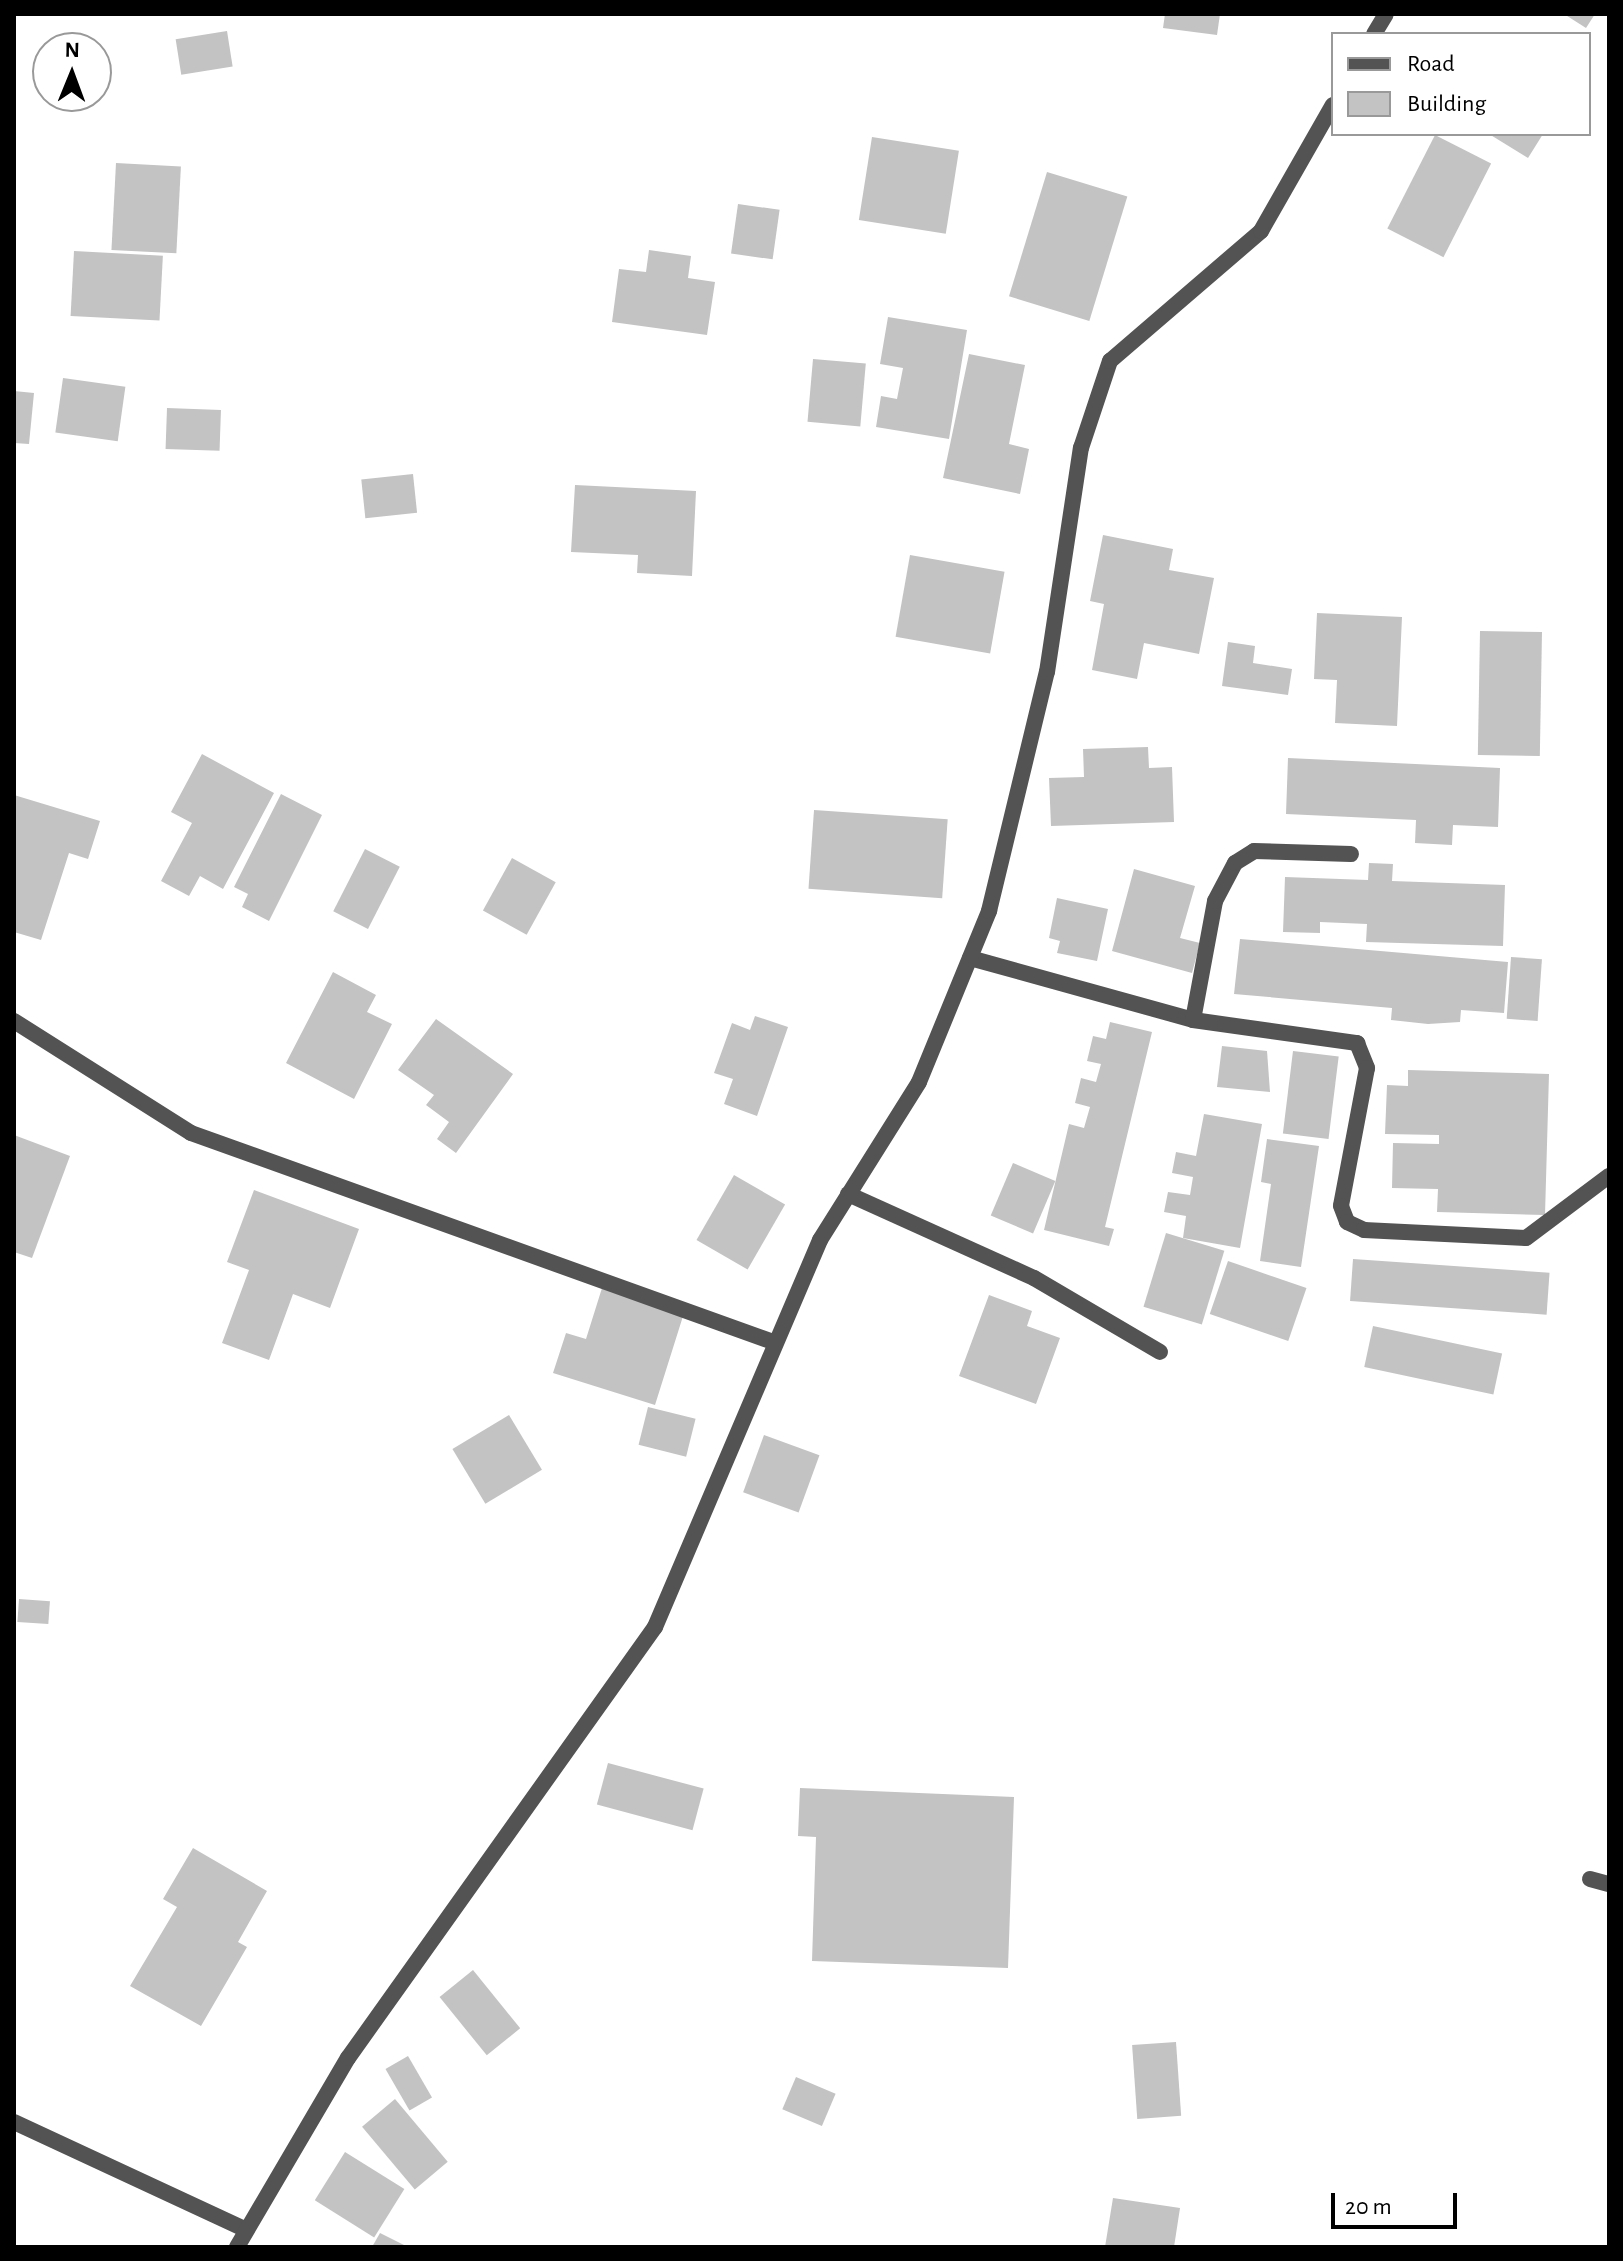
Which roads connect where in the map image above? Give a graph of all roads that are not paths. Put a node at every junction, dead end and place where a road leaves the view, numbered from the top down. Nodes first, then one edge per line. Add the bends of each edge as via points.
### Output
1 (1386, 14) edge
2 (1375, 32) edge
3 (1331, 108) edge
4 (1351, 854) dead end
5 (970, 958) junction
6 (1193, 1020) junction
7 (14, 1021) edge
8 (1609, 1176) edge
9 (848, 1194) junction
10 (773, 1342) junction
11 (1160, 1352) dead end
12 (1590, 1879) dead end
13 (1609, 1884) edge
14 (14, 2122) edge
15 (244, 2229) junction
16 (237, 2247) edge

1 - 2 street
3 - 5 street via 1261,231 1151,318 1110,361 1090,407 1047,672 989,911
4 - 6 street via 1254,851 1235,863 1215,901
5 - 6 street
5 - 9 street via 919,1082
6 - 8 street via 1334,1037 1366,1053 1341,1206 1347,1222 1364,1230 1526,1238
7 - 10 street via 191,1133
9 - 10 street
9 - 11 street via 1022,1272
10 - 15 street via 702,1531 655,1627 348,2058
12 - 13 street
14 - 15 street
15 - 16 street

